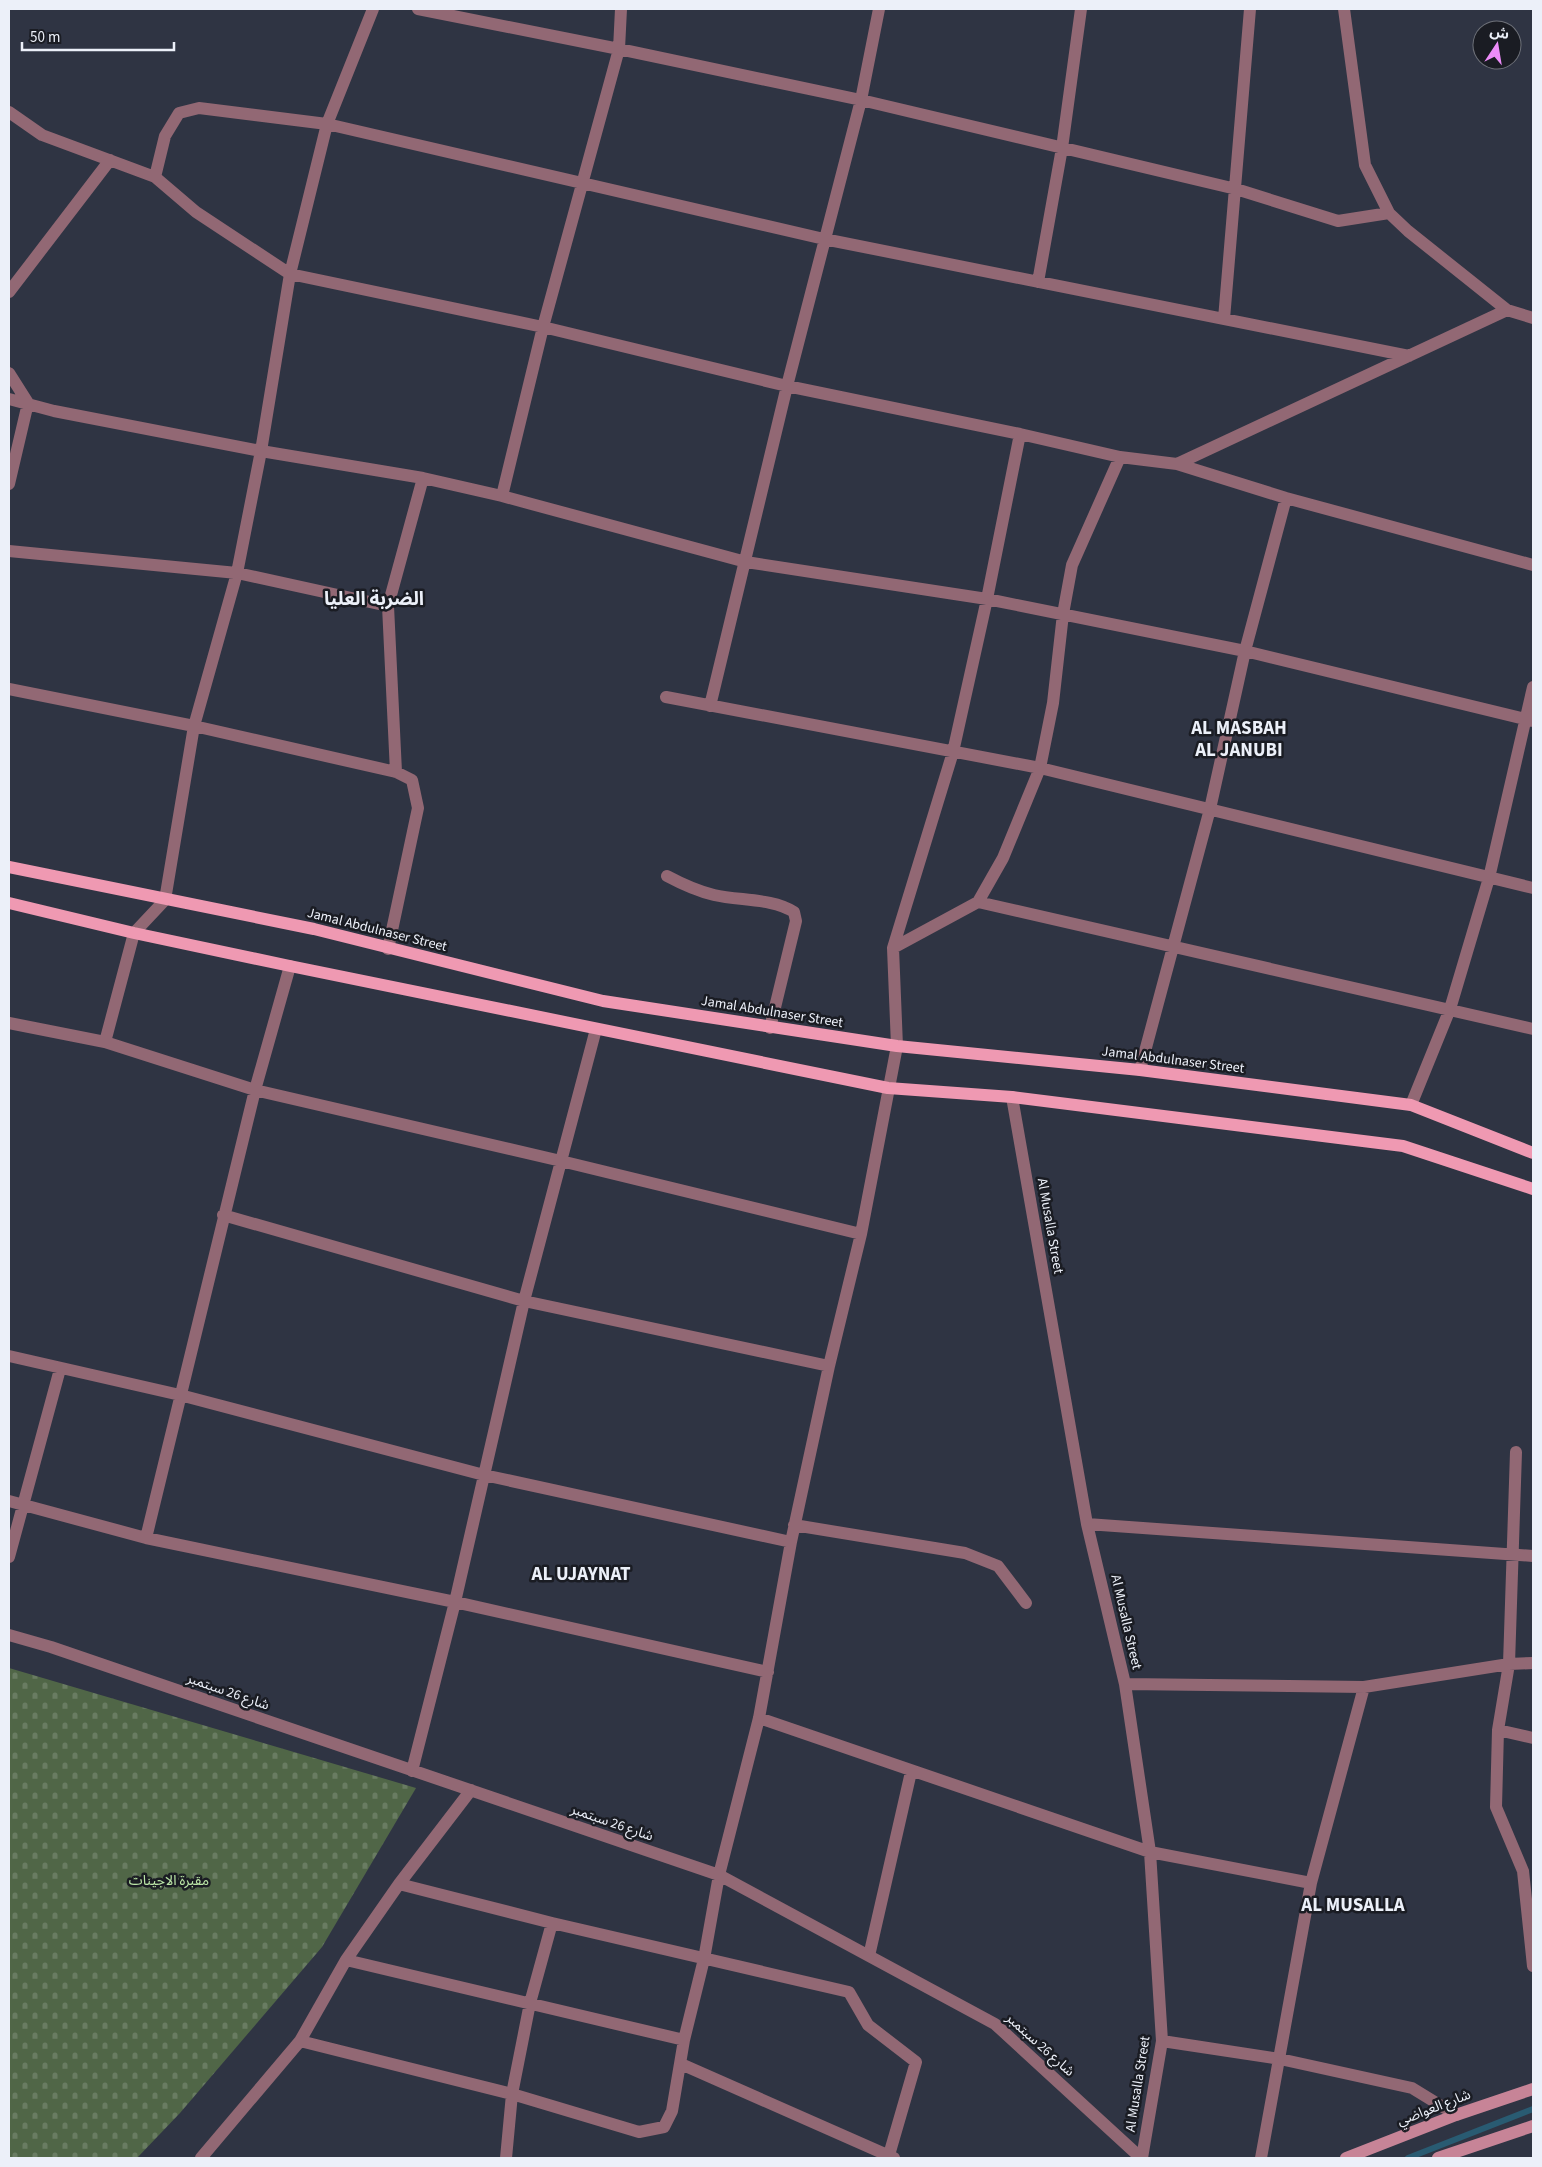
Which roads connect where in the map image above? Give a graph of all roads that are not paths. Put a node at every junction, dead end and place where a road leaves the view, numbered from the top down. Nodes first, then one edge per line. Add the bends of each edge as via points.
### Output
1 (373, 9) edge
2 (418, 9) edge
3 (620, 9) edge
4 (879, 9) edge
5 (1081, 9) edge
6 (1250, 9) edge
7 (1344, 9) edge
8 (619, 49) junction
9 (861, 100) junction
10 (9, 112) edge
11 (327, 124) junction
12 (1062, 148) junction
13 (110, 160) junction
14 (155, 177) junction
15 (583, 184) junction
16 (1236, 189) junction
17 (1389, 213) junction
18 (824, 239) junction
19 (290, 274) junction
20 (1038, 282) junction
21 (9, 292) edge
22 (1507, 310) junction
23 (1224, 318) junction
24 (1533, 318) edge
25 (543, 327) junction
26 (1410, 356) junction
27 (9, 372) edge
28 (787, 386) junction
29 (9, 400) edge
30 (28, 403) junction
31 (1020, 434) junction
32 (261, 451) junction
33 (1120, 457) junction
34 (1177, 464) junction
35 (423, 478) junction
36 (9, 484) edge
37 (502, 496) junction
38 (1286, 498) junction
39 (9, 551) edge
40 (746, 562) junction
41 (1533, 565) edge
42 (237, 573) junction
43 (987, 599) junction
44 (388, 606) junction
45 (1063, 614) junction
46 (1245, 651) junction
47 (1533, 687) edge
48 (9, 689) edge
49 (666, 697) dead end
50 (710, 706) junction
51 (1529, 720) edge
52 (194, 726) junction
53 (953, 752) junction
54 (1040, 768) junction
55 (396, 772) junction
56 (1210, 809) junction
57 (9, 867) edge
58 (667, 876) dead end
59 (1489, 878) junction
60 (1533, 888) edge
61 (165, 900) junction
62 (978, 902) junction
63 (9, 903) edge
64 (134, 933) junction
65 (1173, 945) junction
66 (893, 948) junction
67 (388, 949) junction
68 (290, 966) junction
69 (1450, 1009) junction
70 (9, 1023) edge
71 (770, 1028) junction
72 (596, 1029) junction
73 (1533, 1029) edge
74 (104, 1042) junction
75 (897, 1046) junction
76 (1140, 1070) junction
77 (888, 1088) junction
78 (254, 1090) junction
79 (1012, 1097) junction
80 (1412, 1105) junction
81 (1533, 1152) edge
82 (561, 1161) junction
83 (1533, 1189) edge
84 (223, 1215) junction
85 (861, 1234) junction
86 (524, 1301) junction
87 (9, 1356) edge
88 (829, 1366) junction
89 (60, 1369) junction
90 (180, 1395) junction
91 (1516, 1452) dead end
92 (484, 1475) junction
93 (9, 1501) edge
94 (24, 1505) junction
95 (1087, 1524) junction
96 (794, 1525) junction
97 (146, 1538) junction
98 (791, 1542) junction
99 (1512, 1556) junction
100 (1533, 1556) edge
101 (9, 1557) edge
102 (455, 1602) junction
103 (1026, 1603) dead end
104 (9, 1635) edge
105 (1533, 1663) edge
106 (1509, 1664) junction
107 (768, 1672) junction
108 (1125, 1684) junction
109 (1364, 1687) junction
110 (759, 1718) junction
111 (1498, 1730) junction
112 (1533, 1738) edge
113 (412, 1771) junction
114 (912, 1772) junction
115 (471, 1790) junction
116 (1150, 1852) junction
117 (1528, 1873) edge
118 (719, 1875) junction
119 (1311, 1883) junction
120 (400, 1884) junction
121 (552, 1923) junction
122 (869, 1956) junction
123 (704, 1958) junction
124 (346, 1960) junction
125 (1533, 1966) edge
126 (530, 2003) junction
127 (684, 2040) junction
128 (300, 2041) junction
129 (1162, 2041) junction
130 (1280, 2059) junction
131 (681, 2064) junction
132 (1533, 2089) edge
133 (512, 2094) junction
134 (1456, 2114) junction
135 (1533, 2126) edge
136 (892, 2157) edge
137 (201, 2158) edge
138 (506, 2158) edge
139 (1142, 2158) edge
140 (1261, 2158) edge
141 (1346, 2158) edge
142 (1438, 2158) edge

1 - 11 street
2 - 8 street
3 - 8 street
4 - 9 street
5 - 12 street
6 - 16 street
7 - 17 street via 1364,165
8 - 9 street
8 - 15 street
9 - 12 street
9 - 18 street
10 - 13 street via 42,135
11 - 14 street via 199,108 179,113 165,136
11 - 15 street
11 - 19 street
12 - 16 street
12 - 20 street
13 - 14 street
13 - 21 street
14 - 19 street via 196,212
15 - 18 street
15 - 25 street
16 - 17 street via 1338,221
16 - 23 street
17 - 22 street
18 - 20 street
18 - 28 street
19 - 25 street
19 - 32 street
20 - 23 street
22 - 24 street
22 - 26 street
23 - 26 street
25 - 28 street
25 - 37 street
26 - 34 street
27 - 30 street
28 - 31 street
28 - 40 street
29 - 30 street
30 - 32 street via 54,411
30 - 36 street
31 - 33 street
31 - 43 street
32 - 35 street
32 - 42 street
33 - 34 street
33 - 45 street via 1072,565
34 - 38 street
35 - 37 street
35 - 44 street
37 - 40 street
38 - 41 street
38 - 46 street
39 - 42 street
40 - 43 street
40 - 50 street
42 - 44 street
42 - 52 street
43 - 45 street
43 - 53 street
44 - 55 street
45 - 46 street
45 - 54 street
46 - 51 street
46 - 56 street
47 - 51 street
48 - 52 street
49 - 50 street
50 - 53 street
51 - 59 street
52 - 55 street
52 - 61 street
53 - 54 street
53 - 66 street
54 - 56 street
54 - 62 street via 1004,858
55 - 67 street via 412,780 418,808
56 - 59 street
56 - 65 street
57 - 61 main road, Jamal Abdulnaser Street
58 - 71 street via 714,895 784,906 794,912 796,921
59 - 60 street
59 - 69 street
61 - 64 street
61 - 67 main road, Jamal Abdulnaser Street via 314,929
62 - 65 street
62 - 66 street
63 - 64 main road
64 - 68 main road
64 - 74 street
65 - 69 street
65 - 76 street
66 - 75 street
67 - 71 main road, Jamal Abdulnaser Street via 603,1001
68 - 72 main road
68 - 78 street
69 - 73 street
69 - 80 street
70 - 74 street
71 - 75 main road, Jamal Abdulnaser Street
72 - 77 main road
72 - 82 street
74 - 78 street
75 - 76 main road, Jamal Abdulnaser Street
75 - 77 street
76 - 80 main road, Jamal Abdulnaser Street
77 - 79 main road
77 - 85 street
78 - 82 street
78 - 84 street
79 - 83 main road via 1403,1146
79 - 95 street, Al Musalla Street
80 - 81 main road, Jamal Abdulnaser Street
82 - 85 street
82 - 86 street
84 - 86 street
84 - 90 street
85 - 88 street
86 - 88 street
86 - 92 street
87 - 89 street
88 - 96 street
89 - 90 street
89 - 94 street
90 - 92 street
90 - 97 street
91 - 99 street
92 - 98 street
92 - 102 street
93 - 94 street
94 - 97 street
94 - 101 street
95 - 99 street
95 - 108 street, Al Musalla Street
96 - 98 street
96 - 103 street via 965,1553 998,1566
97 - 102 street
98 - 107 street
99 - 100 street
99 - 106 street
102 - 107 street
102 - 113 street
104 - 113 street, شارع 26 سبتمبر
105 - 106 street
106 - 109 street
106 - 111 street
107 - 110 street
108 - 109 street
108 - 116 street, Al Musalla Street
109 - 119 street
110 - 114 street
110 - 118 street
111 - 112 street
111 - 117 street via 1496,1807
113 - 115 street, شارع 26 سبتمبر
114 - 116 street
114 - 122 street
115 - 118 street, شارع 26 سبتمبر
115 - 120 street
116 - 119 street
116 - 129 street, Al Musalla Street
117 - 125 street
118 - 122 street, شارع 26 سبتمبر
118 - 123 street
119 - 130 street
120 - 121 street
120 - 124 street
121 - 123 street
121 - 126 street
122 - 139 street, شارع 26 سبتمبر via 996,2024
123 - 127 street
123 - 136 street via 849,1992 868,2025 916,2062
124 - 126 street
124 - 128 street
126 - 127 street
126 - 133 street
127 - 131 street
128 - 133 street
128 - 137 street
129 - 130 street
129 - 139 street, Al Musalla Street
130 - 134 street via 1412,2088
130 - 140 street
131 - 133 street via 672,2111 664,2127 656,2129 639,2132
131 - 136 street
132 - 134 main road, شارع العواضي
133 - 138 street
134 - 141 main road, شارع العواضي
135 - 142 main road

